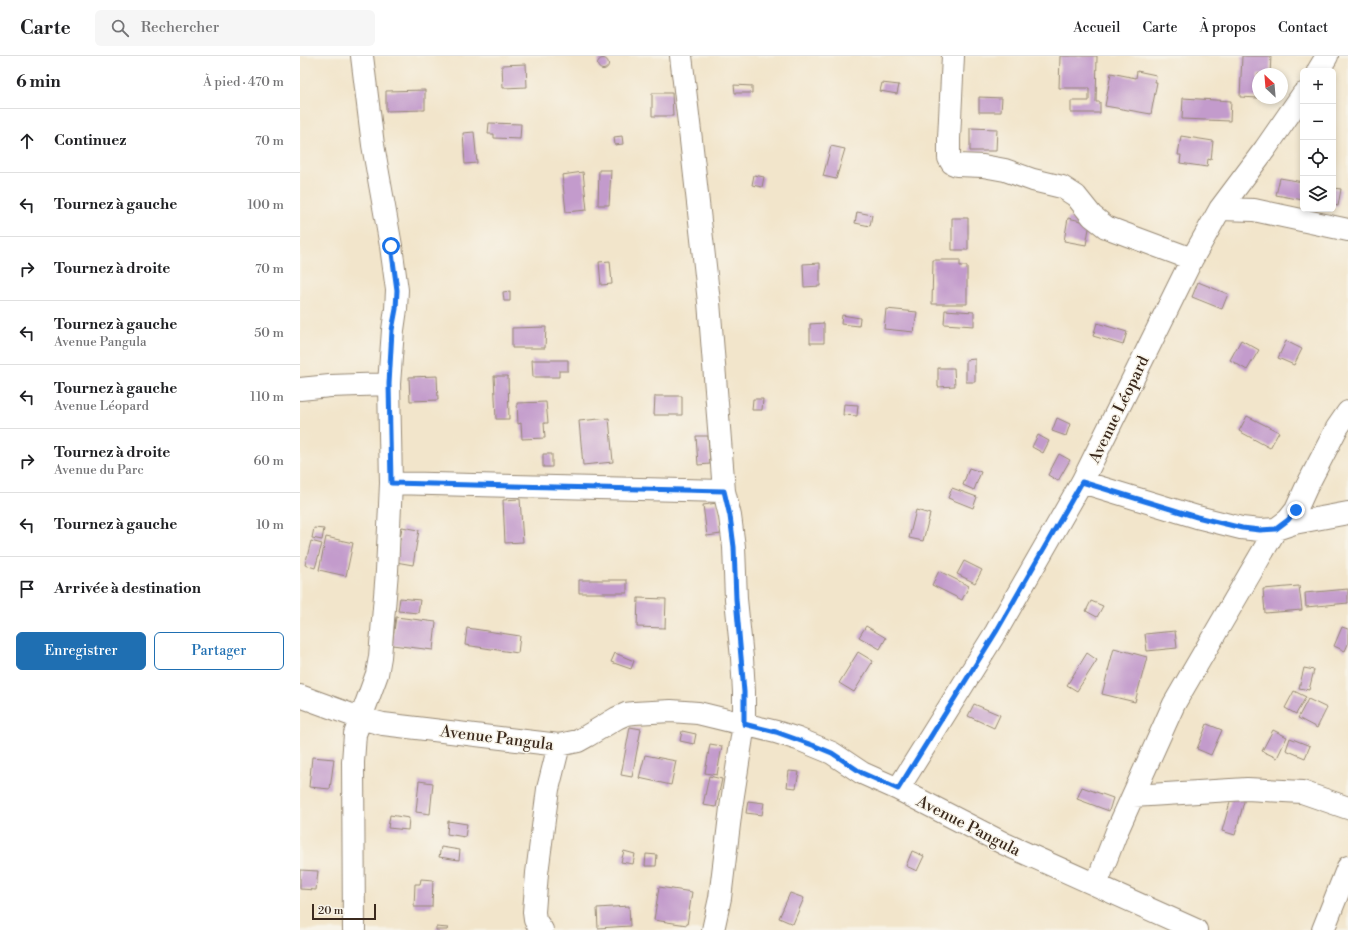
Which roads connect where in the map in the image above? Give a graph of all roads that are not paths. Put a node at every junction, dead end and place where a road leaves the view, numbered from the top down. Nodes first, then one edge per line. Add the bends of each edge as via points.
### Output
1 (362, 56) edge
2 (681, 56) edge
3 (953, 56) edge
4 (1327, 56) edge
5 (1320, 68) edge
6 (1300, 98) edge
7 (1220, 209) junction
8 (1348, 230) edge
9 (1192, 259) junction
10 (389, 384) junction
11 (300, 389) edge
12 (1348, 412) edge
13 (1082, 482) junction
14 (391, 483) junction
15 (724, 491) junction
16 (1348, 513) edge
17 (1276, 529) junction
18 (300, 696) edge
19 (360, 718) junction
20 (744, 724) junction
21 (559, 745) junction
22 (898, 789) junction
23 (1133, 796) junction
24 (1348, 808) edge
25 (1348, 867) edge
26 (1096, 885) junction
27 (1190, 929) edge
28 (354, 930) edge
29 (542, 930) edge
30 (713, 930) edge
31 (1323, 930) edge

1 - 10 street via 373,145 396,278 396,309 392,330
2 - 15 street via 692,140
3 - 9 street via 949,146 949,158 952,162 1005,170 1062,187 1076,196 1092,216 1106,227
4 - 5 street
6 - 7 street, Avenue Léopard
7 - 8 street via 1254,210
7 - 9 street, Avenue Léopard
9 - 13 street, Avenue Léopard
10 - 11 street
10 - 14 street
12 - 17 street via 1337,428 1296,510
13 - 17 street via 1222,524 1260,530
13 - 22 street, Avenue Léopard via 996,632
14 - 15 street
14 - 19 street via 380,657 377,674
15 - 20 street via 734,547
16 - 17 street
17 - 23 street via 1174,704
18 - 19 street, Avenue Pangula
19 - 21 street, Avenue Pangula via 383,724
19 - 28 street via 355,734 353,762
20 - 21 street, Avenue Pangula via 698,713 634,713 617,718 578,741
20 - 22 street, Avenue Pangula via 776,732 832,753 862,773
20 - 30 street
21 - 29 street via 548,789 537,873 534,912 535,920
22 - 26 street, Avenue Pangula via 1005,844
23 - 24 street via 1247,790 1302,792
23 - 26 street
25 - 31 street
26 - 27 street, Avenue Pangula

